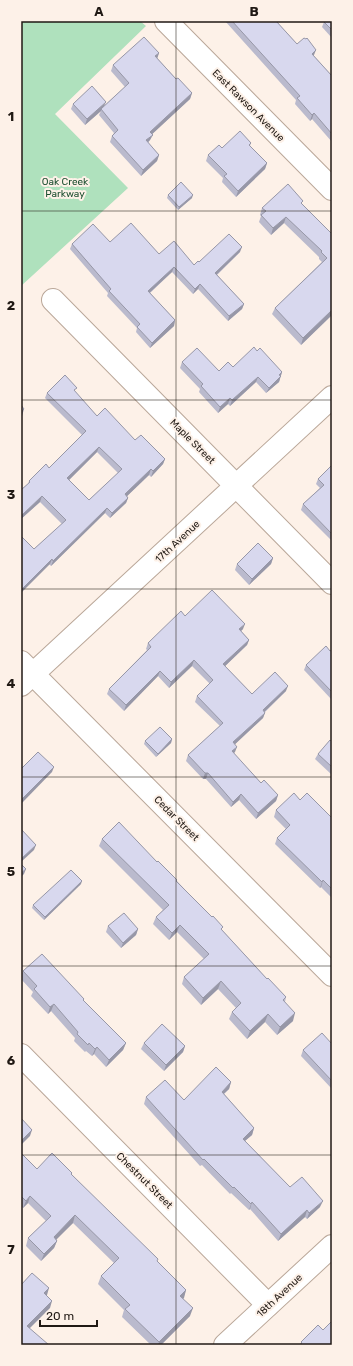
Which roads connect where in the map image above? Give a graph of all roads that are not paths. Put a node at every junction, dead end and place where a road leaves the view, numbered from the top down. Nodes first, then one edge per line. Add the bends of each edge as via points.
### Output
1 (166, 21) edge
2 (332, 189) edge
3 (53, 300) dead end
4 (332, 397) edge
5 (236, 486) junction
6 (332, 583) edge
7 (25, 674) edge
8 (332, 975) edge
9 (21, 1055) edge
10 (332, 1246) edge
11 (268, 1305) junction
12 (225, 1345) edge

1 - 2 street, East Rawson Avenue
3 - 5 street, Maple Street
4 - 5 street, 17th Avenue
5 - 6 street, Maple Street
5 - 7 street, 17th Avenue
7 - 8 street, Cedar Street
9 - 11 street, Chestnut Street
10 - 11 street, 18th Avenue
11 - 12 street, 18th Avenue

